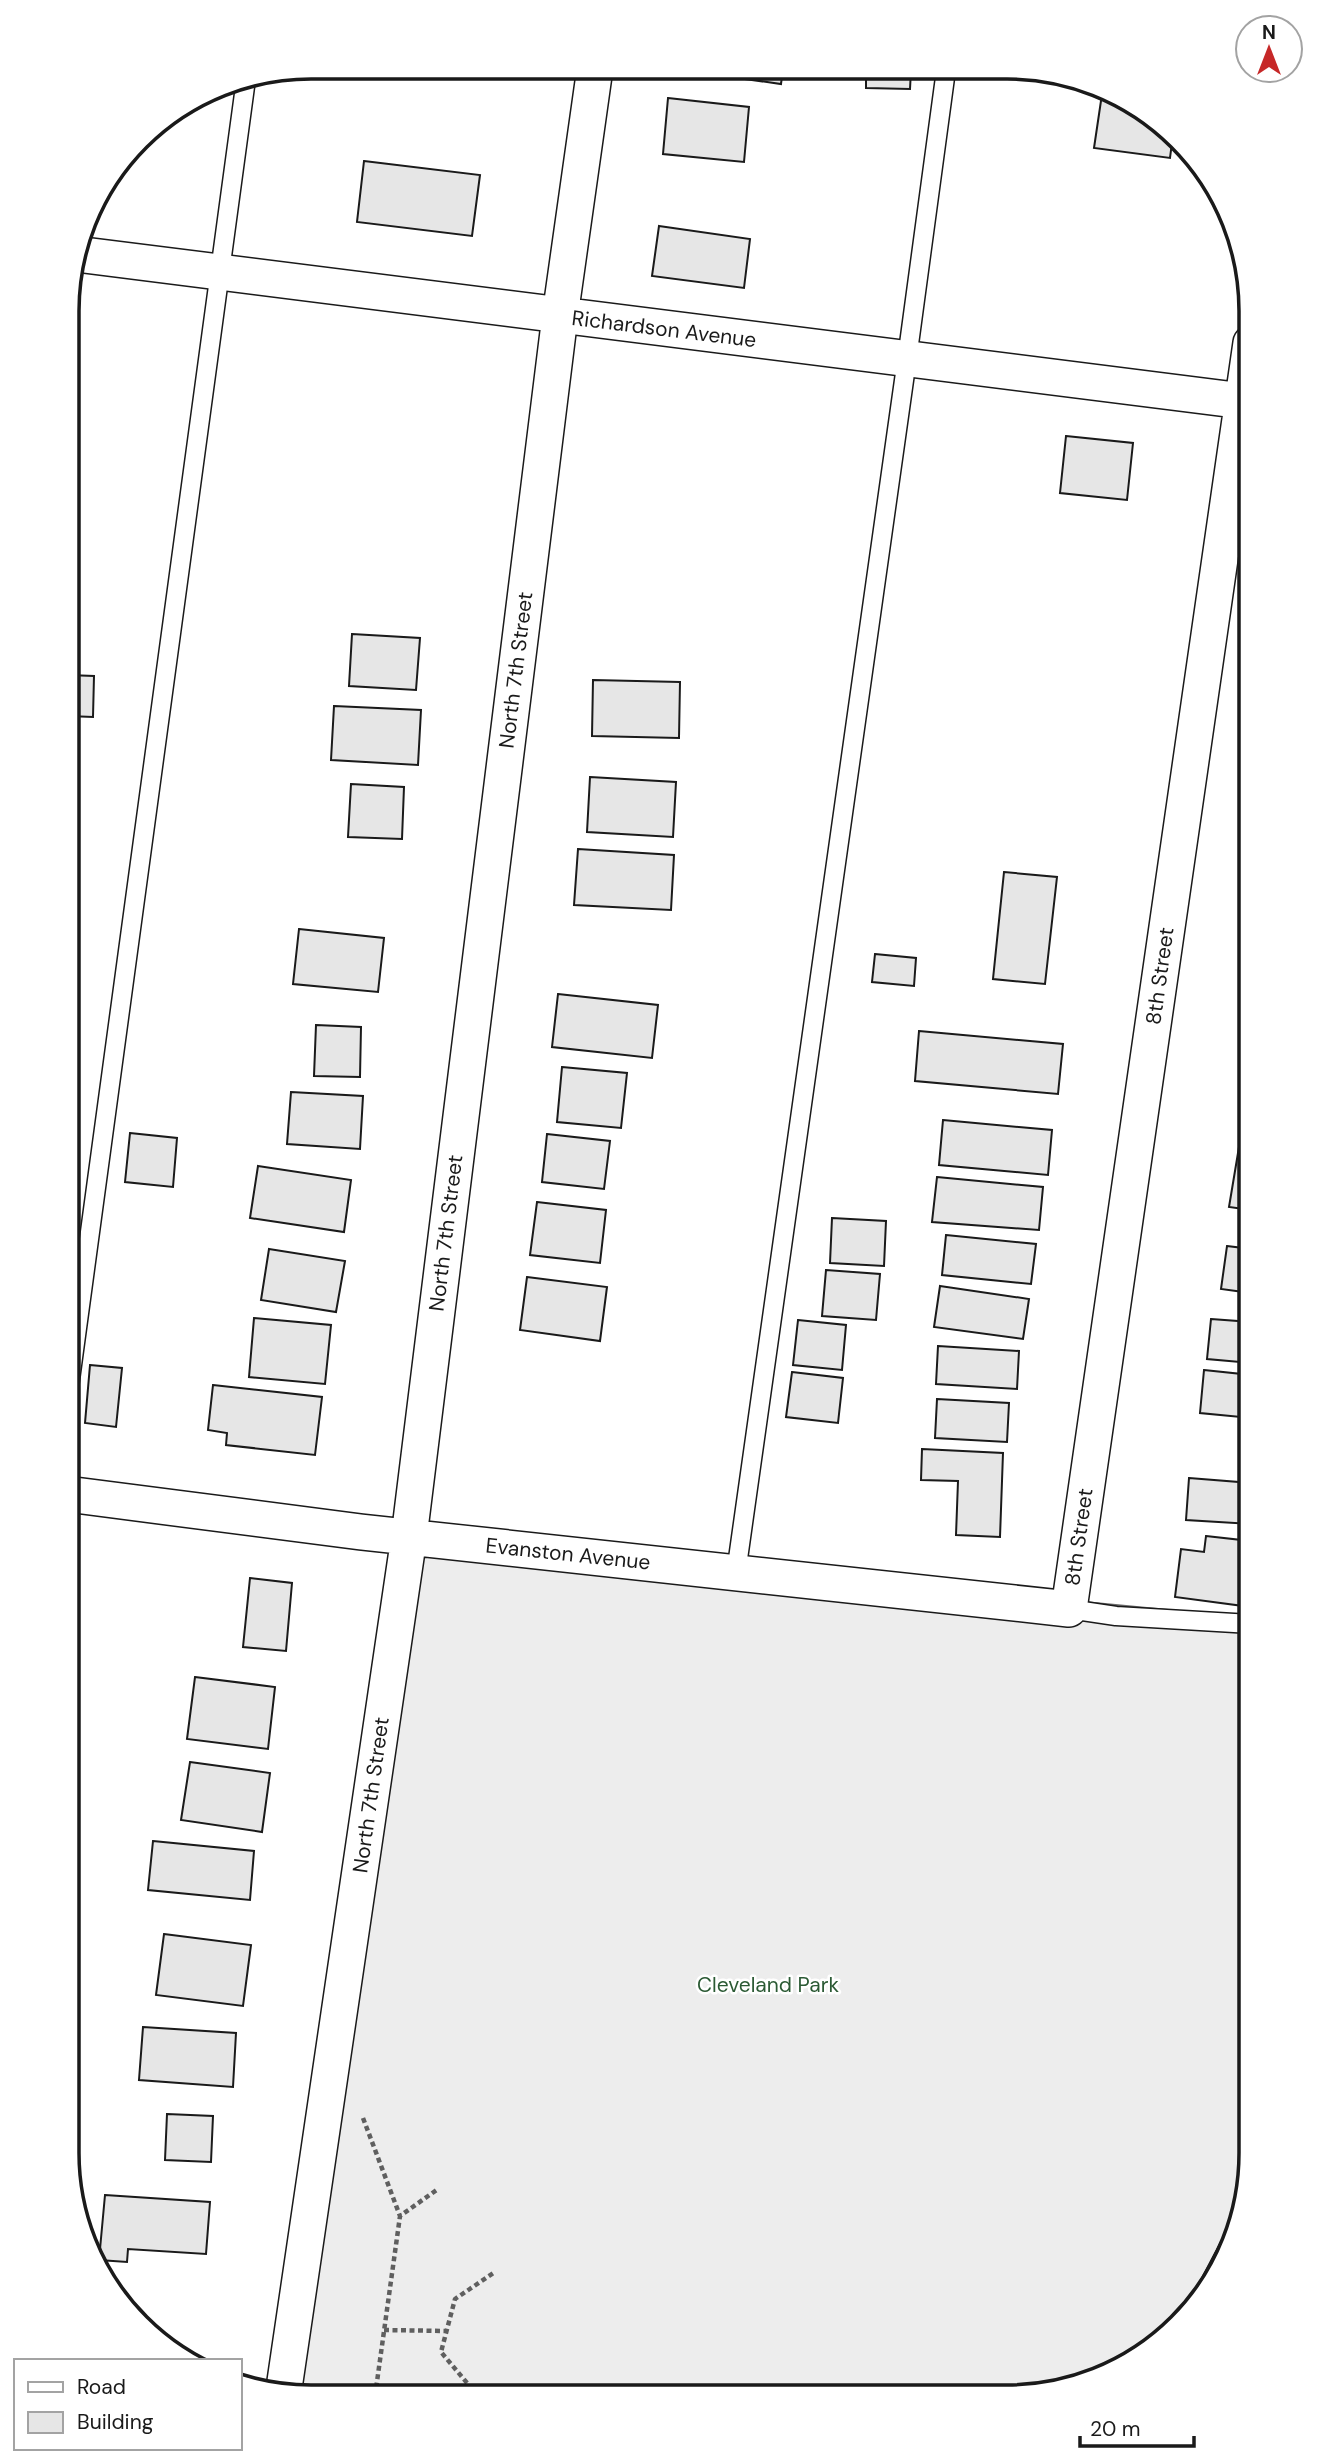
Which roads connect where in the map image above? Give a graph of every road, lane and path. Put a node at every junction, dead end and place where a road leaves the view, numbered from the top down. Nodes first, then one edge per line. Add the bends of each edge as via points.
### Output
1 (592, 79) edge
2 (945, 79) edge
3 (245, 89) edge
4 (86, 255) edge
5 (218, 272) junction
6 (560, 316) junction
7 (907, 359) junction
8 (1239, 400) edge
9 (1239, 455) edge
10 (79, 1312) edge
11 (79, 1496) edge
12 (409, 1537) junction
13 (736, 1573) junction
14 (1069, 1609) junction
15 (1239, 1623) edge
16 (361, 2113) dead end
17 (438, 2189) dead end
18 (400, 2216) junction
19 (495, 2272) dead end
20 (384, 2330) junction
21 (447, 2331) junction
22 (285, 2383) edge
23 (376, 2385) edge
24 (469, 2385) edge

1 - 6 street, North 7th Street
2 - 7 lane
3 - 5 lane
4 - 5 street, Richardson Avenue
5 - 6 street, Richardson Avenue
5 - 10 lane
6 - 7 street, Richardson Avenue
6 - 12 street, North 7th Street
7 - 8 street, Richardson Avenue
7 - 13 lane
9 - 14 street, 8th Street
11 - 12 street, Evanston Avenue
12 - 13 street, Evanston Avenue
12 - 22 street, North 7th Street
13 - 14 street, Evanston Avenue
14 - 15 lane
16 - 18 path
17 - 18 path
18 - 20 path
19 - 21 path via 455,2299
20 - 21 path
20 - 23 path
21 - 24 path via 441,2352

